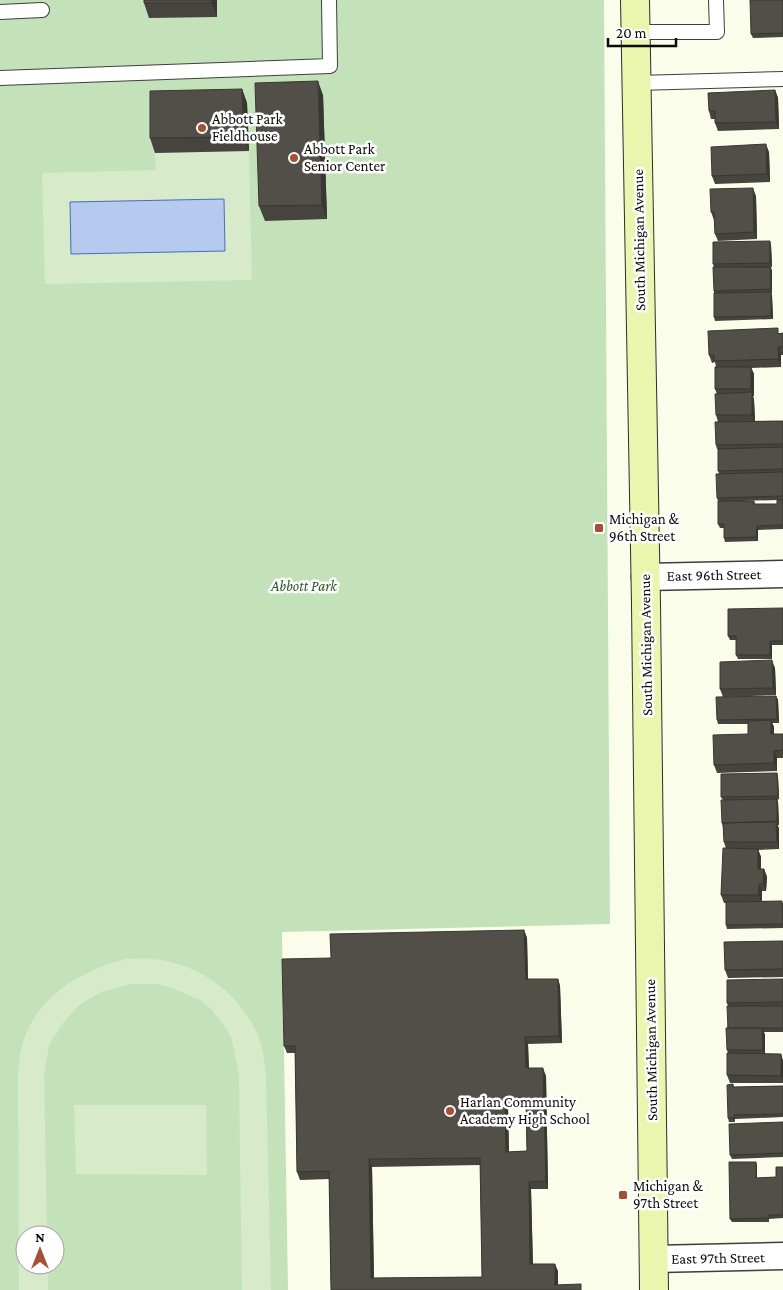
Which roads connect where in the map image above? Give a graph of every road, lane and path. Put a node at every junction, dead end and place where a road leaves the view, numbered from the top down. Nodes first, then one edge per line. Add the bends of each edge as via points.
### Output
1 (329, 0) edge
2 (635, 0) edge
3 (716, 0) edge
4 (42, 10) dead end
5 (0, 12) edge
6 (636, 32) junction
7 (0, 78) edge
8 (783, 79) edge
9 (637, 83) junction
10 (783, 574) edge
11 (645, 576) junction
12 (783, 1256) edge
13 (654, 1259) junction
14 (654, 1290) edge

1 - 7 lane via 330,66
2 - 6 main road, South Michigan Avenue
3 - 6 lane via 717,32
4 - 5 lane
6 - 9 main road, South Michigan Avenue
8 - 9 lane
9 - 11 main road, South Michigan Avenue
10 - 11 street, East 96th Street
11 - 13 main road, South Michigan Avenue
12 - 13 street, East 97th Street
13 - 14 main road, South Michigan Avenue

